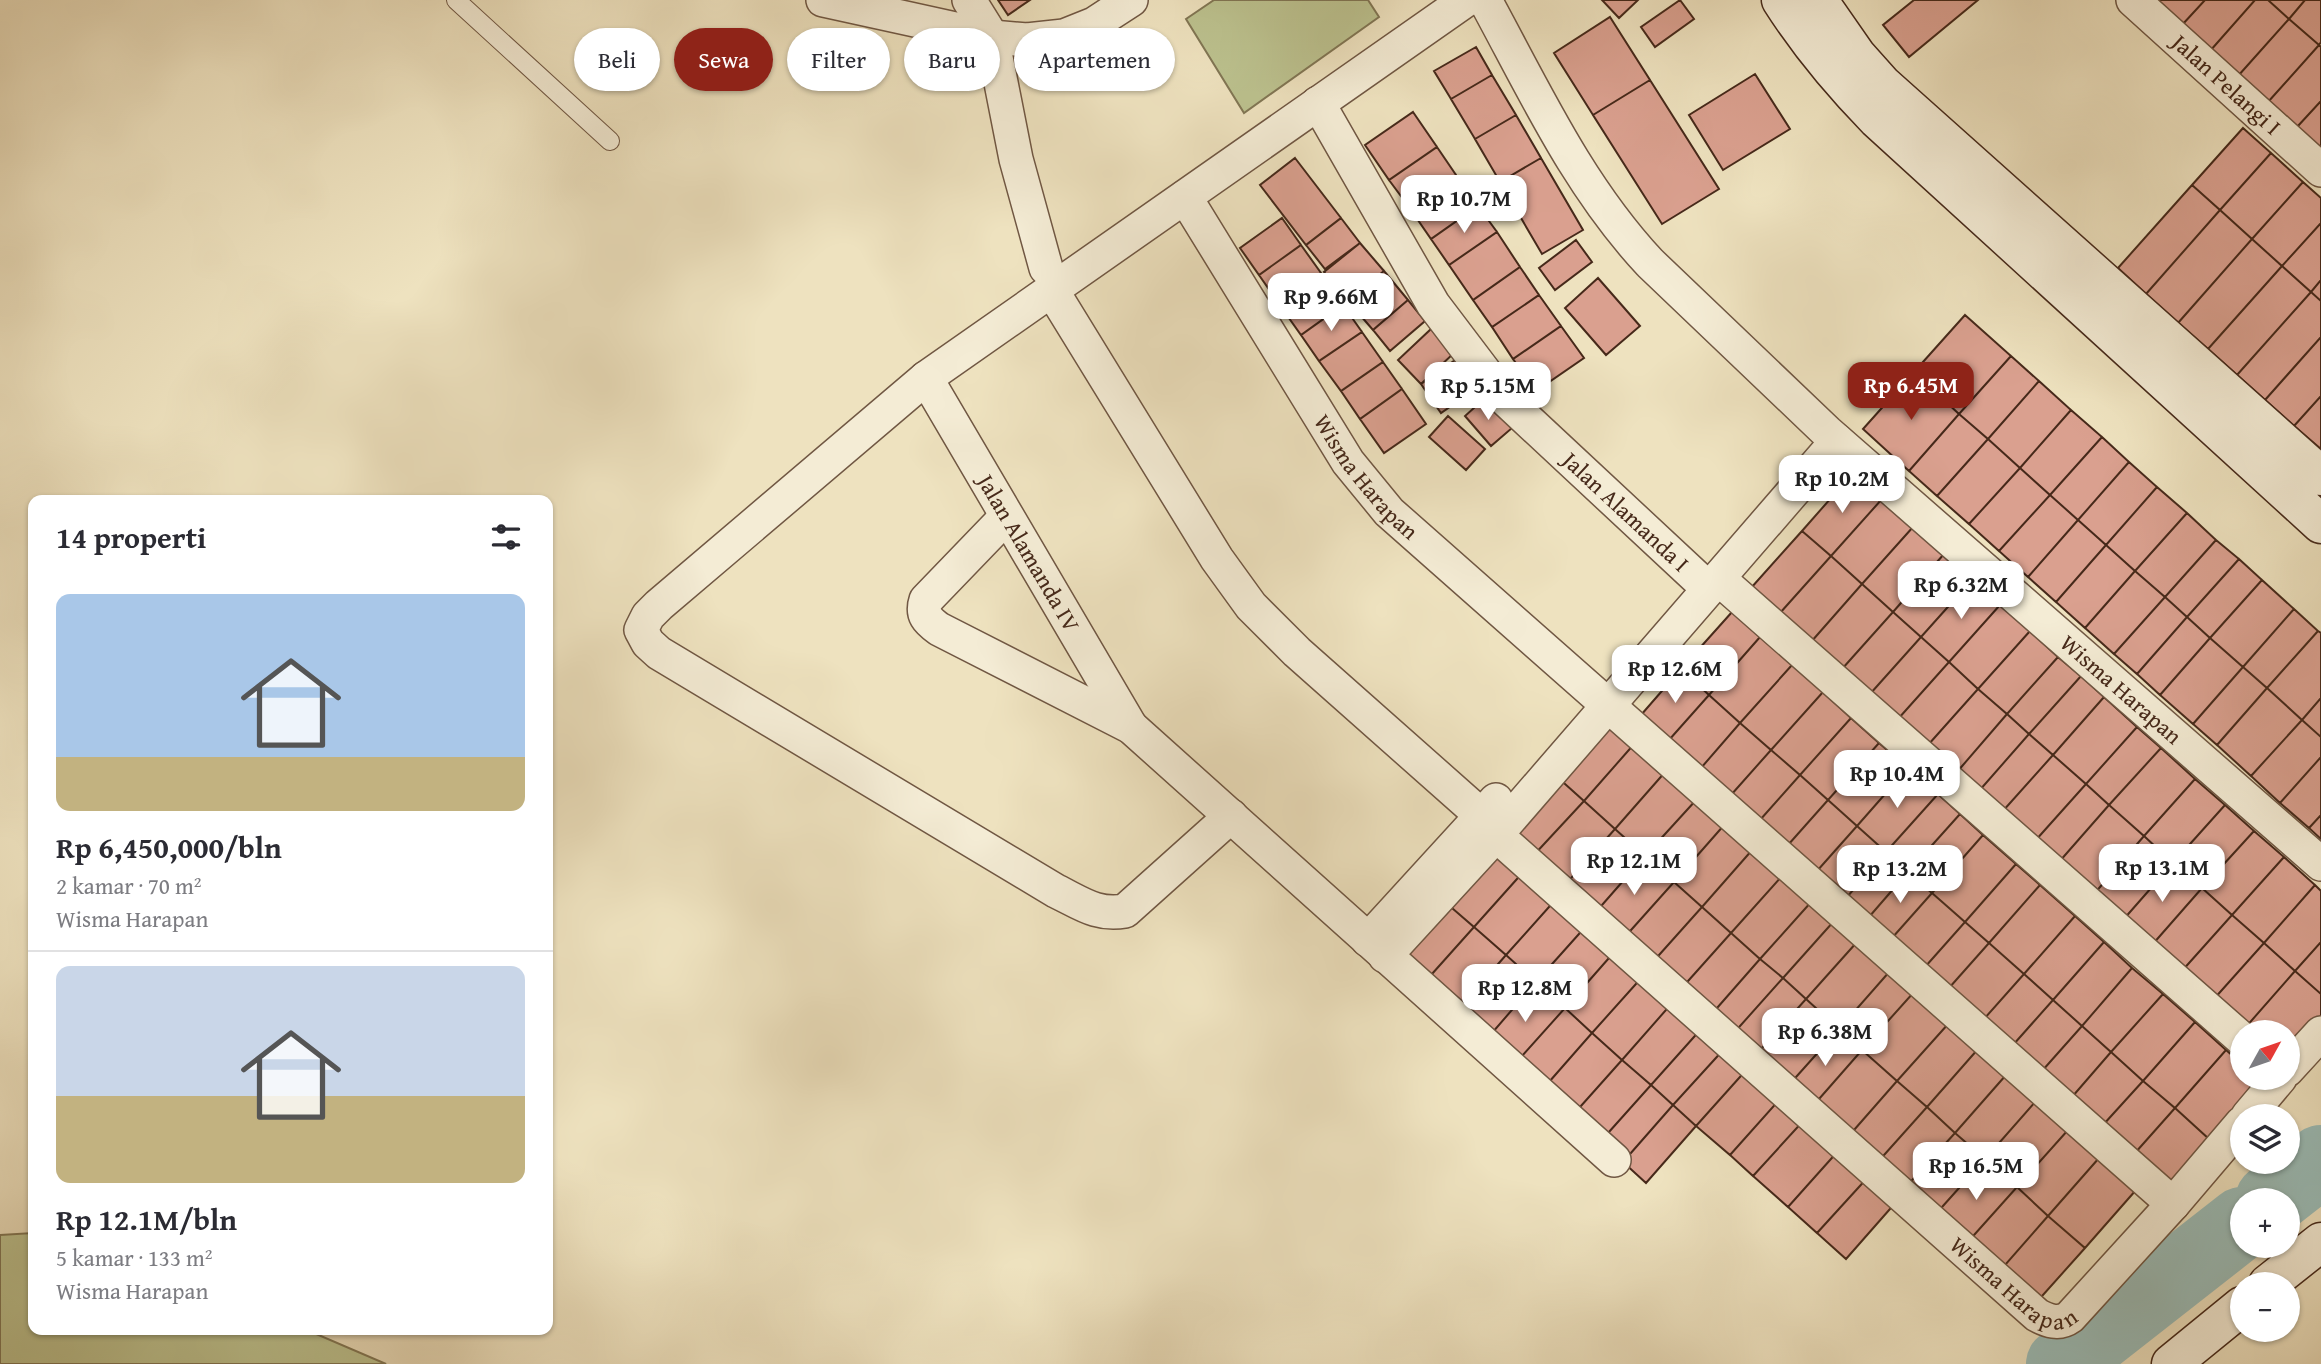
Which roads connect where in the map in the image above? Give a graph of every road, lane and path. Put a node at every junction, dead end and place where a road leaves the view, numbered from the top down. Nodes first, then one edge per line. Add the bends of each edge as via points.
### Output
1 (456, 0) edge
2 (823, 0) edge
3 (969, 0) edge
4 (1131, 0) edge
5 (1466, 0) edge
6 (1485, 0) edge
7 (1781, 0) edge
8 (1818, 0) edge
9 (2133, 0) edge
10 (951, 28) edge
11 (986, 28) edge
12 (1000, 38) edge
13 (1000, 78) edge
14 (1318, 103) junction
15 (610, 141) dead end
16 (2321, 170) edge
17 (1185, 197) junction
18 (1049, 279) junction
19 (926, 379) junction
20 (1832, 436) junction
21 (2321, 476) edge
22 (1006, 517) junction
23 (2321, 524) edge
24 (1708, 579) junction
25 (1601, 701) junction
26 (1131, 727) junction
27 (1231, 816) junction
28 (1489, 826) junction
29 (2321, 864) edge
30 (1376, 948) junction
31 (2230, 1029) edge
32 (2321, 1033) edge
33 (2300, 1056) edge
34 (2270, 1090) edge
35 (2258, 1104) edge
36 (2230, 1137) edge
37 (1614, 1160) dead end
38 (2173, 1204) junction
39 (2321, 1242) edge
40 (2283, 1272) edge
41 (2230, 1316) edge
42 (2171, 1364) edge

1 - 15 lane
2 - 10 street
3 - 11 street
4 - 12 street via 1094,24 1064,36
5 - 14 street
6 - 20 street, Wisma Harapan via 1575,166 1622,234
7 - 23 main road via 1817,53 1877,119
8 - 21 main road via 1882,84
9 - 16 street, Jalan Pelangi I
13 - 18 street via 1016,159
14 - 17 street
14 - 24 street, Jalan Alamanda I via 1433,304 1505,399
17 - 18 street
17 - 25 street, Wisma Harapan via 1348,462 1389,512
18 - 19 street
18 - 28 street via 1217,559 1251,606
19 - 22 street, Jalan Alamanda IV
19 - 27 street via 659,605 641,629 648,643 1021,870 1097,911 1125,911
20 - 24 street
20 - 29 street, Wisma Harapan
22 - 26 street, Jalan Alamanda IV
22 - 26 street via 926,600 925,616 939,629
24 - 25 street
24 - 31 street
25 - 28 street
25 - 38 street, Wisma Harapan
26 - 27 street
27 - 30 street
28 - 30 street
28 - 38 street, Wisma Harapan via 2037,1315 2054,1322 2066,1320
30 - 37 street
32 - 33 street
34 - 35 street
36 - 38 street, Wisma Harapan
39 - 40 main road
41 - 42 main road

